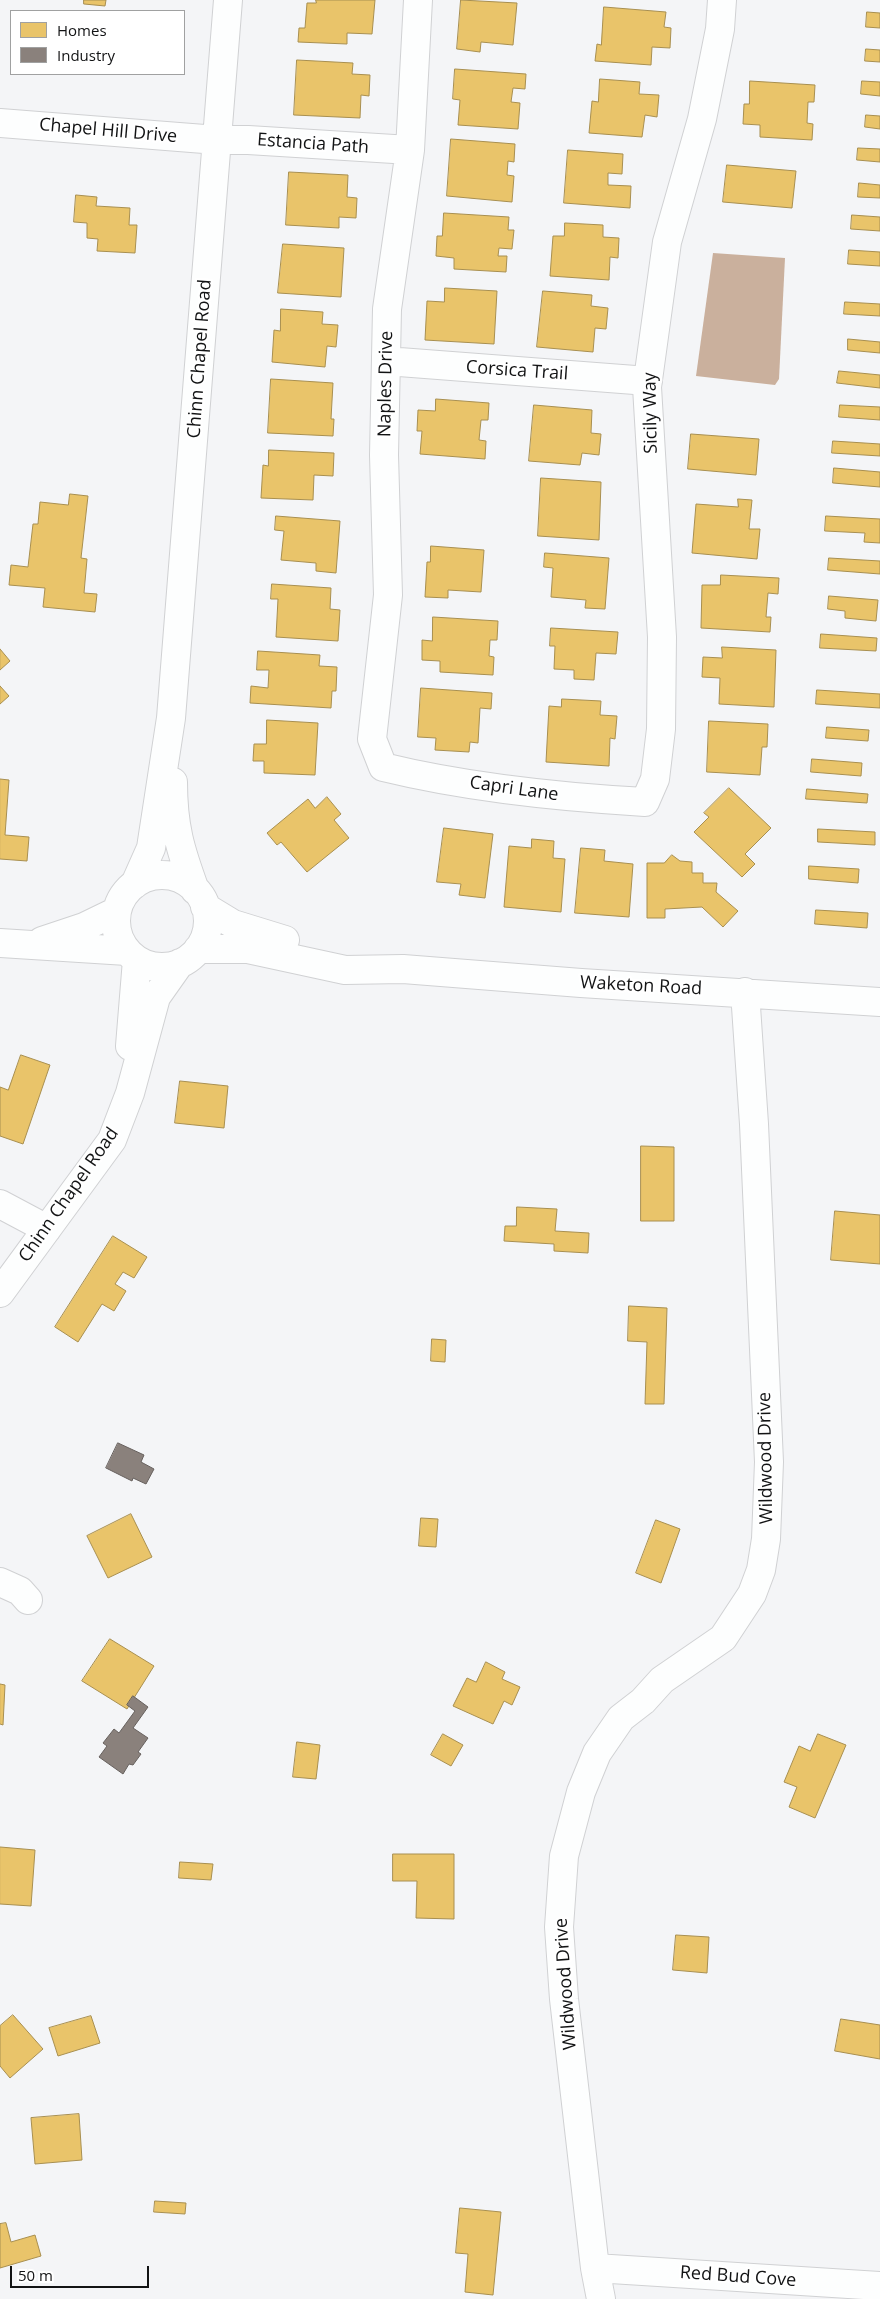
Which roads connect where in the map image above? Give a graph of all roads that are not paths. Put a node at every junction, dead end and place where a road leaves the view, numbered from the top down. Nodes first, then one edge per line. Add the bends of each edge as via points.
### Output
1 (228, 0) edge
2 (418, 0) edge
3 (722, 0) edge
4 (0, 123) edge
5 (217, 140) junction
6 (410, 150) junction
7 (386, 361) junction
8 (648, 381) junction
9 (171, 718) junction
10 (383, 767) joint
11 (645, 802) joint
12 (135, 884) junction
13 (200, 898) junction
14 (117, 911) junction
15 (0, 943) edge
16 (32, 945) junction
17 (132, 956) junction
18 (189, 956) junction
19 (403, 969) junction
20 (745, 992) junction
21 (880, 1002) edge
22 (130, 1093) junction
23 (0, 1204) edge
24 (47, 1229) junction
25 (0, 1293) edge
26 (0, 1582) edge
27 (28, 1600) dead end
28 (596, 2268) junction
29 (880, 2286) edge
30 (601, 2299) edge

1 - 5 street, Chinn Chapel Road
2 - 6 street, Naples Drive
3 - 8 street, Sicily Way via 720,29 702,118 667,242
4 - 5 street, Chapel Hill Drive
5 - 6 street, Estancia Path
5 - 9 street, Chinn Chapel Road
6 - 7 street, Naples Drive via 388,309
7 - 8 street, Corsica Trail
7 - 10 street, Naples Drive via 384,456 388,595 372,739
8 - 11 street, Sicily Way via 662,637 656,771
9 - 12 street, Chinn Chapel Road via 151,848
9 - 13 street, Chinn Chapel Road via 175,827 179,848
10 - 11 street, Capri Lane via 420,776 575,798
12 - 13 street via 156,876 167,876 182,880
12 - 14 street via 121,900
13 - 18 street via 207,928 204,939
13 - 19 street, Waketon Road via 233,924 249,930
14 - 16 street via 84,927
14 - 17 street via 117,933
15 - 16 street
16 - 17 street
17 - 18 street via 158,967
17 - 22 street, Chinn Chapel Road
18 - 19 street, Waketon Road via 248,949 346,970
18 - 22 street, Chinn Chapel Road via 156,997
19 - 20 street, Waketon Road
20 - 21 street, Waketon Road
20 - 28 street, Wildwood Drive via 769,1462 766,1539 761,1570 752,1594 723,1638 662,1680 621,1718 597,1753 564,1856 559,1927 562,1972
22 - 24 street, Chinn Chapel Road via 112,1140
23 - 24 street
24 - 25 street, Chinn Chapel Road
26 - 27 street via 20,1591
28 - 29 street, Red Bud Cove
28 - 30 street, Wildwood Drive

